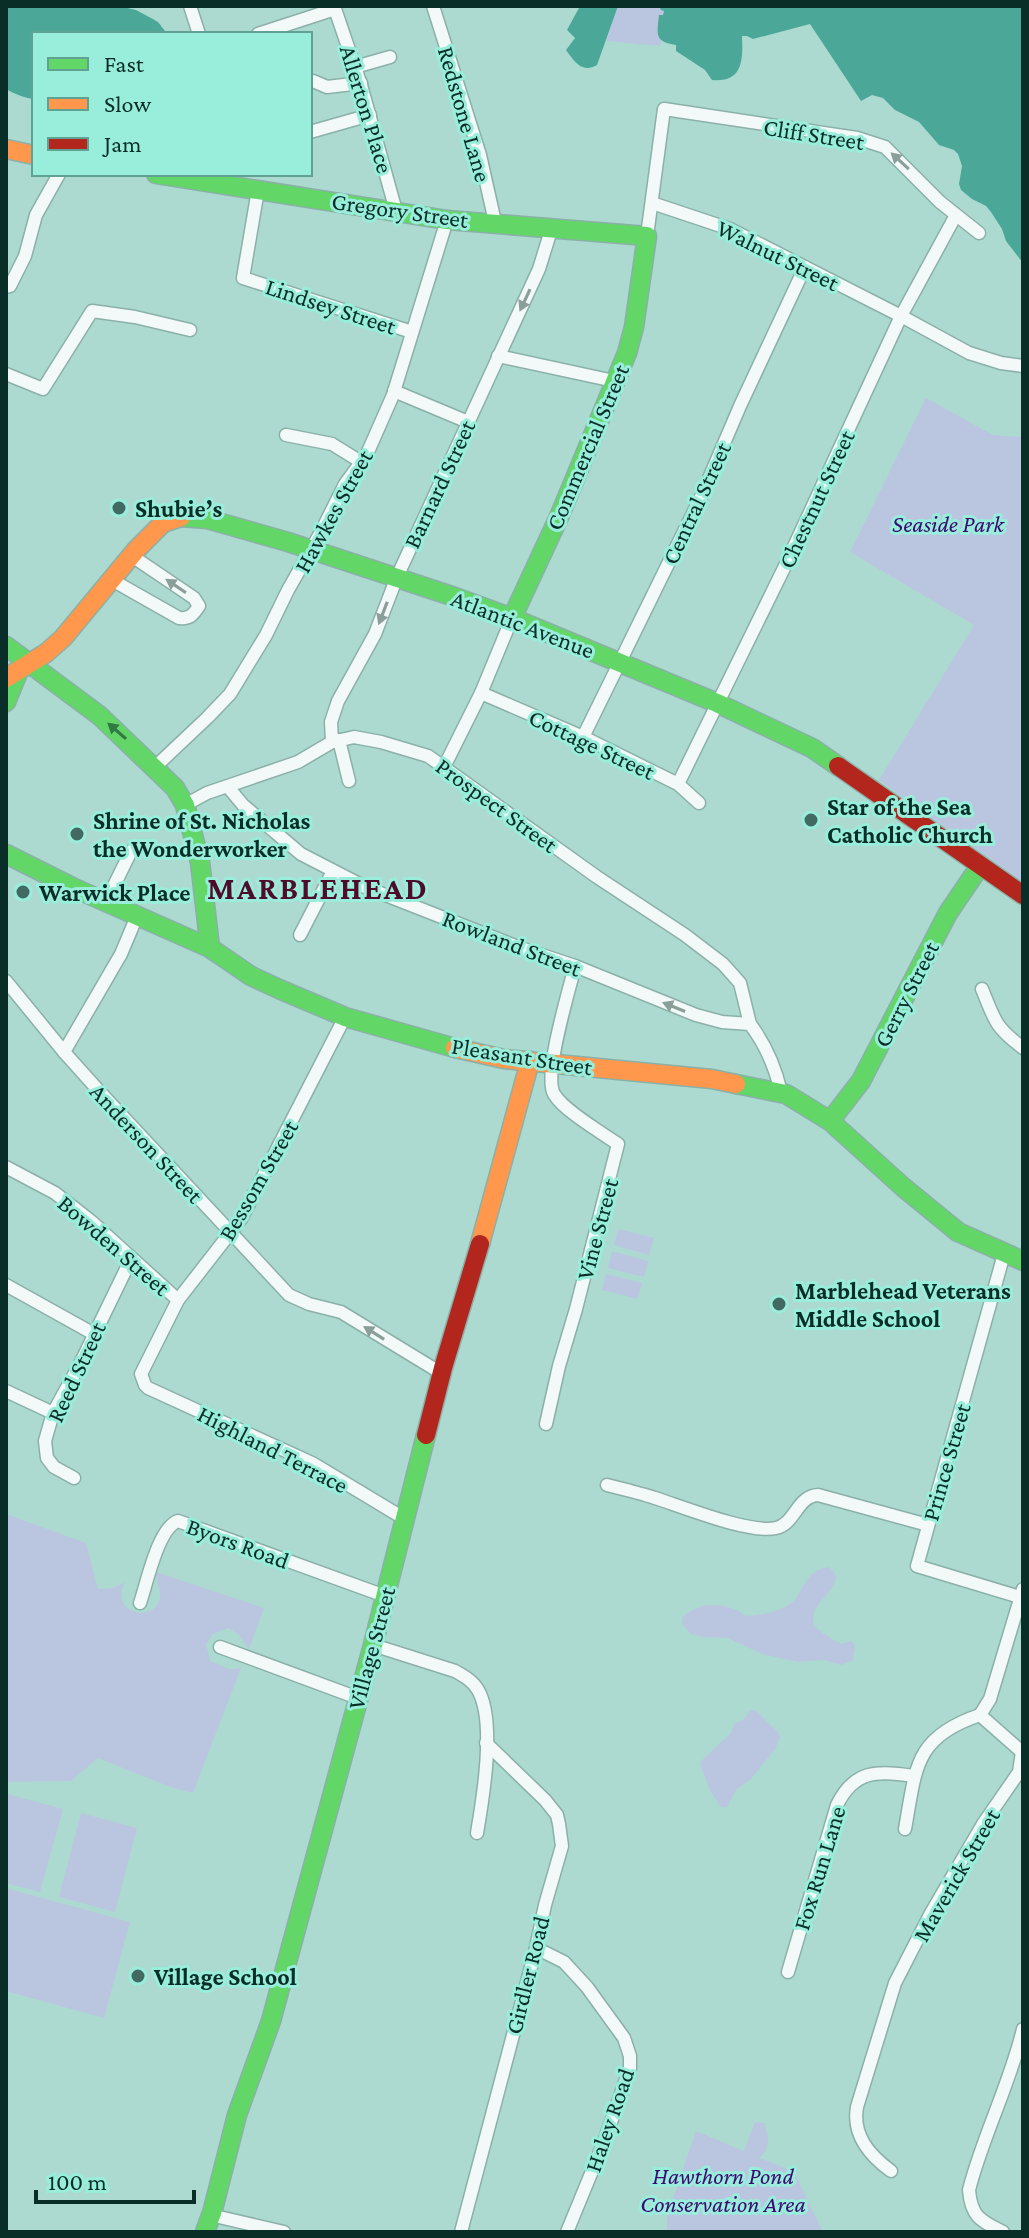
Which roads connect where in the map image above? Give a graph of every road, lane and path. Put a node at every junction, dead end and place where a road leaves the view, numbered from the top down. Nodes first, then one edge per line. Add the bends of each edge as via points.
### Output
1 (190, 6) edge
2 (433, 6) edge
3 (335, 7) edge
4 (198, 32) edge
5 (264, 32) edge
6 (390, 57) dead end
7 (355, 67) junction
8 (312, 81) edge
9 (361, 83) junction
10 (664, 109) joint
11 (370, 115) junction
12 (312, 131) edge
13 (6, 149) edge
14 (32, 155) edge
15 (58, 176) edge
16 (174, 176) edge
17 (248, 184) edge
18 (652, 203) junction
19 (396, 211) junction
20 (956, 215) junction
21 (447, 220) junction
22 (495, 222) junction
23 (552, 227) junction
24 (979, 233) dead end
25 (647, 236) junction
26 (805, 267) junction
27 (6, 287) edge
28 (901, 316) junction
29 (190, 330) dead end
30 (412, 332) junction
31 (498, 356) junction
32 (1023, 366) edge
33 (6, 374) edge
34 (614, 381) junction
35 (394, 391) junction
36 (468, 422) junction
37 (286, 435) dead end
38 (361, 462) junction
39 (312, 550) junction
40 (132, 556) junction
41 (397, 577) junction
42 (112, 580) junction
43 (512, 618) junction
44 (6, 646) edge
45 (618, 661) junction
46 (19, 670) edge
47 (481, 693) junction
48 (6, 702) edge
49 (717, 703) junction
50 (583, 737) junction
51 (335, 741) junction
52 (155, 767) junction
53 (444, 767) junction
54 (349, 781) dead end
55 (678, 784) junction
56 (228, 787) junction
57 (699, 803) dead end
58 (185, 805) junction
59 (131, 851) dead end
60 (6, 854) edge
61 (980, 866) junction
62 (333, 871) junction
63 (1023, 895) edge
64 (106, 902) junction
65 (137, 916) junction
66 (300, 935) dead end
67 (210, 948) junction
68 (575, 966) junction
69 (6, 981) edge
70 (982, 989) dead end
71 (345, 1017) junction
72 (750, 1024) junction
73 (1023, 1048) edge
74 (64, 1052) junction
75 (530, 1061) junction
76 (552, 1064) junction
77 (781, 1092) junction
78 (830, 1121) junction
79 (6, 1167) edge
80 (231, 1233) junction
81 (1004, 1254) junction
82 (131, 1259) junction
83 (1023, 1261) edge
84 (6, 1285) edge
85 (178, 1300) junction
86 (94, 1334) junction
87 (441, 1373) junction
88 (142, 1380) joint
89 (6, 1391) edge
90 (53, 1413) junction
91 (546, 1424) dead end
92 (74, 1478) dead end
93 (607, 1485) dead end
94 (406, 1513) junction
95 (928, 1525) junction
96 (1022, 1593) edge
97 (385, 1596) junction
98 (140, 1603) dead end
99 (373, 1645) junction
100 (220, 1647) dead end
101 (358, 1698) junction
102 (980, 1715) junction
103 (486, 1743) junction
104 (913, 1776) junction
105 (905, 1829) dead end
106 (477, 1833) dead end
107 (536, 1948) junction
108 (788, 1972) dead end
109 (1023, 2029) edge
110 (1019, 2064) edge
111 (891, 2171) dead end
112 (212, 2213) junction
113 (205, 2232) edge
114 (284, 2232) edge
115 (461, 2232) edge
116 (567, 2232) edge
117 (1003, 2232) edge

1 - 4 street
2 - 22 street, Redstone Lane via 480,155
3 - 5 street
3 - 7 street, Allerton Place
6 - 7 street
7 - 9 street, Allerton Place
8 - 9 street via 327,87
9 - 11 street, Allerton Place
10 - 18 street, Commercial Street
20 -> 10 street, Cliff Street via 885,147 857,138
11 - 12 street
11 - 19 street, Allerton Place
13 - 14 main road
15 - 27 street via 36,215 25,256
16 - 17 main road, Gregory Street
17 - 19 main road, Gregory Street
17 - 30 street, Lindsey Street via 243,278
18 - 25 street, Commercial Street
18 - 26 street, Walnut Street via 730,229
19 - 21 main road, Gregory Street
20 - 24 street, Cliff Street
20 - 28 street, Chestnut Street
21 - 22 main road, Gregory Street
21 - 30 street, Hawkes Street
22 - 23 main road, Gregory Street
23 - 25 main road, Gregory Street
23 -> 31 street, Barnard Street via 539,269
25 - 34 main road, Commercial Street via 634,327
26 - 28 street, Walnut Street
26 - 45 street, Central Street via 701,497
28 - 32 street, Walnut Street via 969,353
28 - 49 street, Chestnut Street
29 - 33 street via 92,311 43,389
30 - 35 street, Hawkes Street
31 - 34 street
31 - 36 street, Barnard Street
34 - 43 main road, Commercial Street
35 - 36 street
35 - 38 street, Hawkes Street
36 - 41 street, Barnard Street
37 - 38 street via 332,444
38 - 39 street, Hawkes Street
39 - 40 main road, Atlantic Avenue via 190,516 163,523
39 - 41 main road, Atlantic Avenue
39 - 52 street, Hawkes Street via 230,694
40 - 42 main road, Atlantic Avenue
42 -> 40 street via 179,618 194,615 199,606 194,598
41 - 43 main road, Atlantic Avenue
41 -> 51 street, Barnard Street via 375,634 338,701 331,722
42 - 46 main road, Atlantic Avenue via 63,638
43 - 45 main road, Atlantic Avenue
43 - 47 street, Commercial Street
44 - 46 main road
45 - 49 main road, Atlantic Avenue
45 - 50 street, Central Street
46 - 48 main road
52 -> 46 main road via 100,716
47 - 50 street, Cottage Street
47 - 53 street, Commercial Street
49 - 55 street, Chestnut Street
49 - 61 main road, Atlantic Avenue via 812,748
50 - 55 street, Cottage Street
51 - 53 street, Prospect Street via 354,737 381,742 428,756
51 - 54 street
51 - 56 street via 298,762
52 - 58 main road
53 - 72 street, Prospect Street via 719,960 740,983
55 - 57 street, Cottage Street
56 - 58 street
56 - 62 street, Rowland Street via 276,835
58 - 67 main road via 200,862
59 - 64 street
60 - 64 main road, Pleasant Street
61 - 63 main road, Atlantic Avenue
61 - 78 main road, Gerry Street via 948,913 861,1081
62 - 66 street
62 - 68 street, Rowland Street
64 - 65 main road, Pleasant Street
65 - 67 main road, Pleasant Street
65 - 74 street
67 - 71 main road, Pleasant Street via 251,976
72 -> 68 street, Rowland Street via 696,1015
68 - 76 street
69 - 74 street, Anderson Street
70 - 73 street via 996,1023
71 - 75 main road, Pleasant Street via 463,1050
71 - 80 street, Bessom Street
72 - 77 street via 764,1042
74 - 80 street, Anderson Street
75 - 76 main road, Pleasant Street
75 - 87 main road, Village Street
76 - 77 main road, Pleasant Street via 712,1079
76 - 91 street, Vine Street via 551,1091 556,1098 618,1144
77 - 78 main road, Pleasant Street
78 - 81 main road, Pleasant Street via 958,1232
79 - 82 street, Bowden Street via 55,1193
80 - 85 street, Bessom Street
87 -> 80 street, Anderson Street via 341,1312 289,1295
81 - 83 main road, Pleasant Street
81 - 95 street, Prince Street
82 - 85 street, Bowden Street
82 - 86 street, Reed Street
84 - 86 street
85 - 88 street, Bessom Street
86 - 90 street, Reed Street
87 - 94 main road, Village Street
88 - 94 street, Highland Terrace via 148,1388 312,1463
89 - 90 street
90 - 92 street, Reed Street via 45,1441 47,1458
93 - 95 street via 752,1529 783,1526 803,1501 818,1495
94 - 97 main road, Village Street
95 - 96 street, Prince Street via 917,1566
96 - 102 street via 990,1699
97 - 98 street, Byors Road via 178,1521 162,1537
97 - 99 main road, Village Street
99 - 101 main road, Village Street
99 - 103 street via 466,1677 482,1698
100 - 101 street
101 - 112 main road, Village Street via 271,2021 237,2115
102 - 104 street via 934,1739
102 - 111 street, Maverick Street via 1022,1752 1019,1772 983,1824 895,1983 855,2119 868,2150
103 - 106 street
103 - 107 street, Girdler Road via 557,1815 562,1846
104 - 105 street
104 - 108 street, Fox Run Lane via 865,1775 844,1790
107 - 115 street, Girdler Road
107 - 116 street, Haley Road via 578,1976 618,2028 630,2056 604,2142
109 - 110 street
110 - 117 street via 998,2102 969,2190 975,2214
112 - 113 main road, Village Street
112 - 114 street

